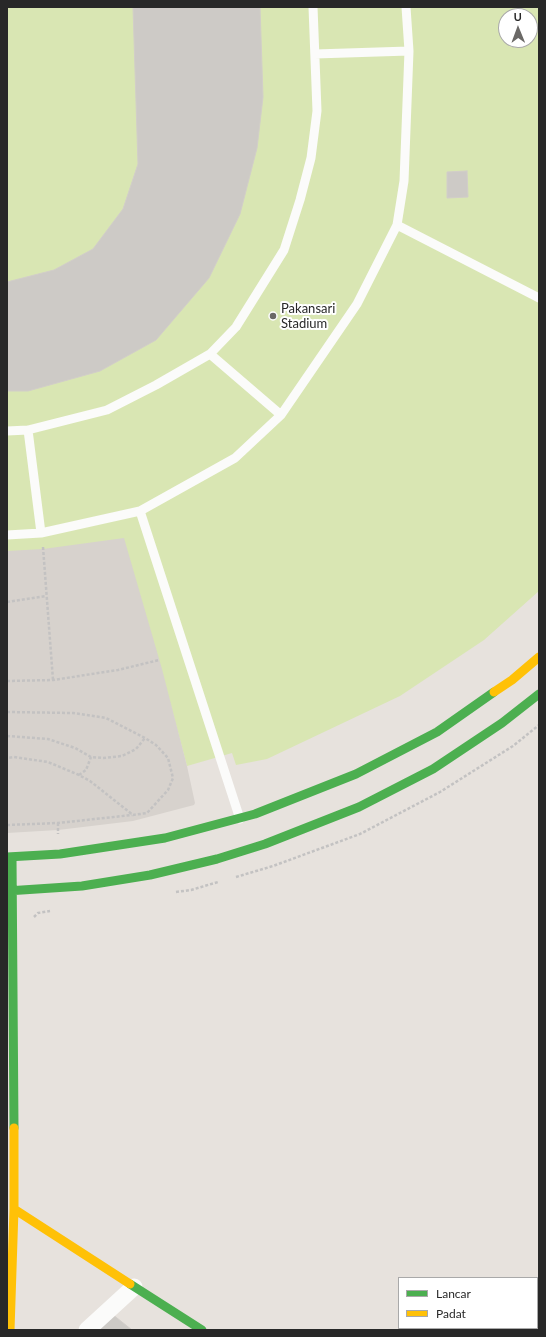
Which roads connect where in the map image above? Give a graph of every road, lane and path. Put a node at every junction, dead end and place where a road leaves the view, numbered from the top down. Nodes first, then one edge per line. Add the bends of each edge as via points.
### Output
1 (313, 7) edge
2 (406, 7) edge
3 (409, 51) junction
4 (314, 54) junction
5 (397, 225) junction
6 (539, 298) edge
7 (210, 354) junction
8 (281, 415) junction
9 (28, 430) junction
10 (7, 431) edge
11 (140, 511) junction
12 (41, 534) junction
13 (7, 535) edge
14 (46, 596) junction
15 (7, 602) edge
16 (539, 657) edge
17 (159, 660) dead end
18 (53, 680) junction
19 (7, 681) edge
20 (539, 694) edge
21 (7, 712) edge
22 (539, 725) edge
23 (7, 736) edge
24 (145, 738) junction
25 (91, 757) junction
26 (7, 758) edge
27 (79, 775) junction
28 (132, 814) junction
29 (240, 818) junction
30 (7, 825) edge
31 (9, 857) edge
32 (236, 877) dead end
33 (221, 881) dead end
34 (10, 891) edge
35 (176, 892) dead end
36 (53, 910) dead end
37 (33, 921) dead end
38 (14, 1209) junction
39 (134, 1286) junction
40 (10, 1330) edge
41 (87, 1330) edge
42 (202, 1330) edge

1 - 4 lane
2 - 3 lane
3 - 4 lane
3 - 5 lane via 404,181
4 - 7 lane via 317,111 311,158 284,250 236,327
5 - 6 lane
5 - 8 lane via 357,304
7 - 8 lane
7 - 9 lane via 106,410
8 - 11 lane via 235,458
9 - 10 lane
9 - 12 lane
11 - 12 lane
11 - 29 lane
12 - 13 lane
12 - 14 path
14 - 15 path
14 - 18 path
16 - 29 main road via 512,680 437,732 356,774
17 - 18 path via 118,670
18 - 19 path
20 - 34 main road via 502,723 433,768 359,807 265,844 150,875 82,886
21 - 24 path via 73,713 106,718
22 - 32 path via 513,746 440,792 360,834
23 - 25 path via 48,739 75,748
24 - 25 path via 136,749 122,756
24 - 28 path via 168,758 173,778 168,790 147,813
25 - 27 path via 86,770
26 - 27 path via 48,762
27 - 28 path
28 - 30 path via 58,823
29 - 31 main road via 165,838 60,854
31 - 34 main road
33 - 35 path
34 - 38 main road
36 - 37 path via 38,913
38 - 39 main road
38 - 40 main road
39 - 41 street
39 - 42 main road

